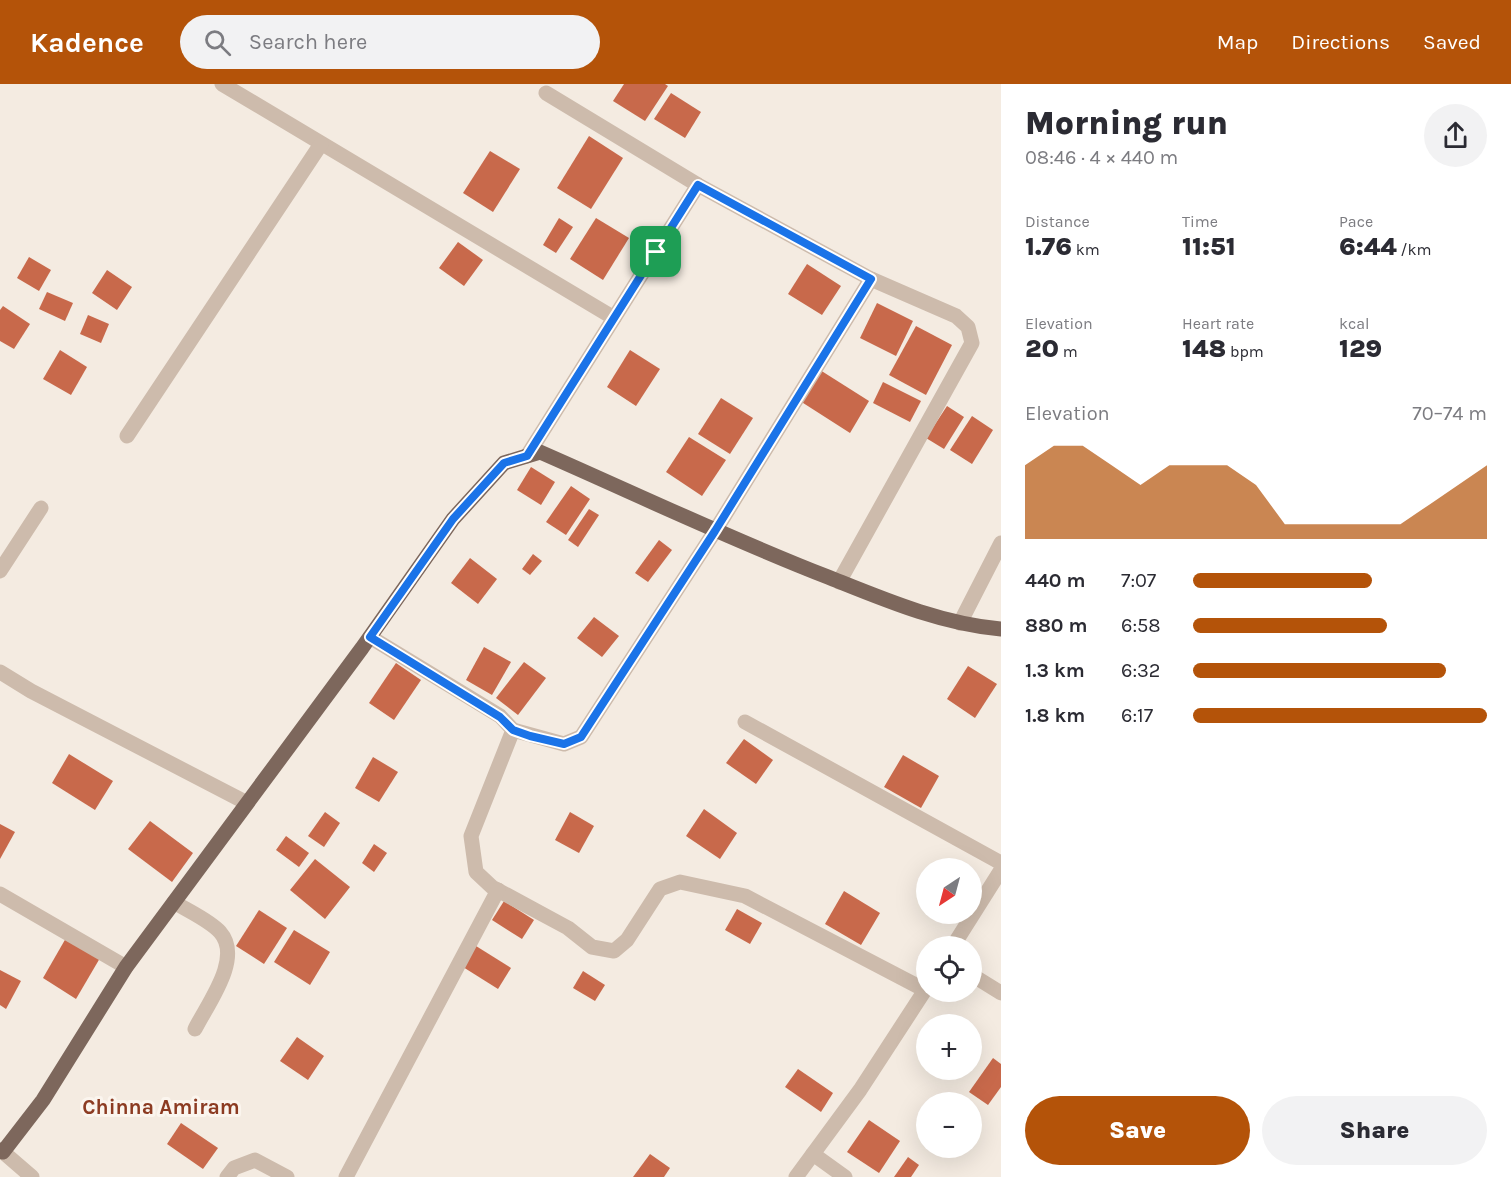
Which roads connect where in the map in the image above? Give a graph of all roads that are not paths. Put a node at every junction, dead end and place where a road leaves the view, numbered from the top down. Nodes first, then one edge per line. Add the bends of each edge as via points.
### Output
1 (222, 84) edge
2 (546, 93) dead end
3 (321, 144) junction
4 (698, 185) junction
5 (871, 279) junction
6 (614, 318) junction
7 (128, 436) dead end
8 (527, 456) junction
9 (41, 508) dead end
10 (715, 531) junction
11 (1001, 543) edge
12 (0, 571) edge
13 (839, 582) junction
14 (960, 623) junction
15 (1001, 629) edge
16 (370, 637) junction
17 (0, 672) edge
18 (745, 722) dead end
19 (513, 730) junction
20 (247, 803) junction
21 (1001, 863) edge
22 (1001, 870) edge
23 (498, 890) junction
24 (0, 894) edge
25 (174, 902) junction
26 (959, 936) edge
27 (126, 967) junction
28 (982, 981) edge
29 (916, 983) edge
30 (1001, 993) edge
31 (917, 1002) edge
32 (195, 1029) dead end
33 (1, 1151) edge
34 (813, 1154) junction
35 (32, 1177) edge
36 (227, 1177) edge
37 (287, 1177) edge
38 (346, 1177) edge
39 (796, 1177) edge
40 (845, 1177) edge

1 - 3 street
2 - 4 street
3 - 6 street
3 - 7 street
4 - 5 street
4 - 6 street
5 - 10 street
5 - 13 street via 956,316 968,327 972,344
6 - 8 street
8 - 10 main road via 540,452
8 - 16 main road via 504,463 453,519
9 - 12 street
10 - 13 main road
10 - 19 street via 581,737 564,744
11 - 14 street
13 - 14 main road
14 - 15 main road
16 - 19 street via 500,717
16 - 20 main road
17 - 20 street
18 - 21 street
19 - 23 street via 471,836 476,872
20 - 25 main road
22 - 26 street
23 - 29 street via 568,928 592,947 614,951 627,940 660,889 680,882 708,886 745,896
23 - 38 street
24 - 27 street
25 - 27 main road
25 - 32 street via 219,930 228,943 230,960
27 - 33 main road via 43,1100
28 - 30 street
31 - 34 street
33 - 35 street
34 - 39 street
34 - 40 street
36 - 37 street via 234,1168 255,1160

